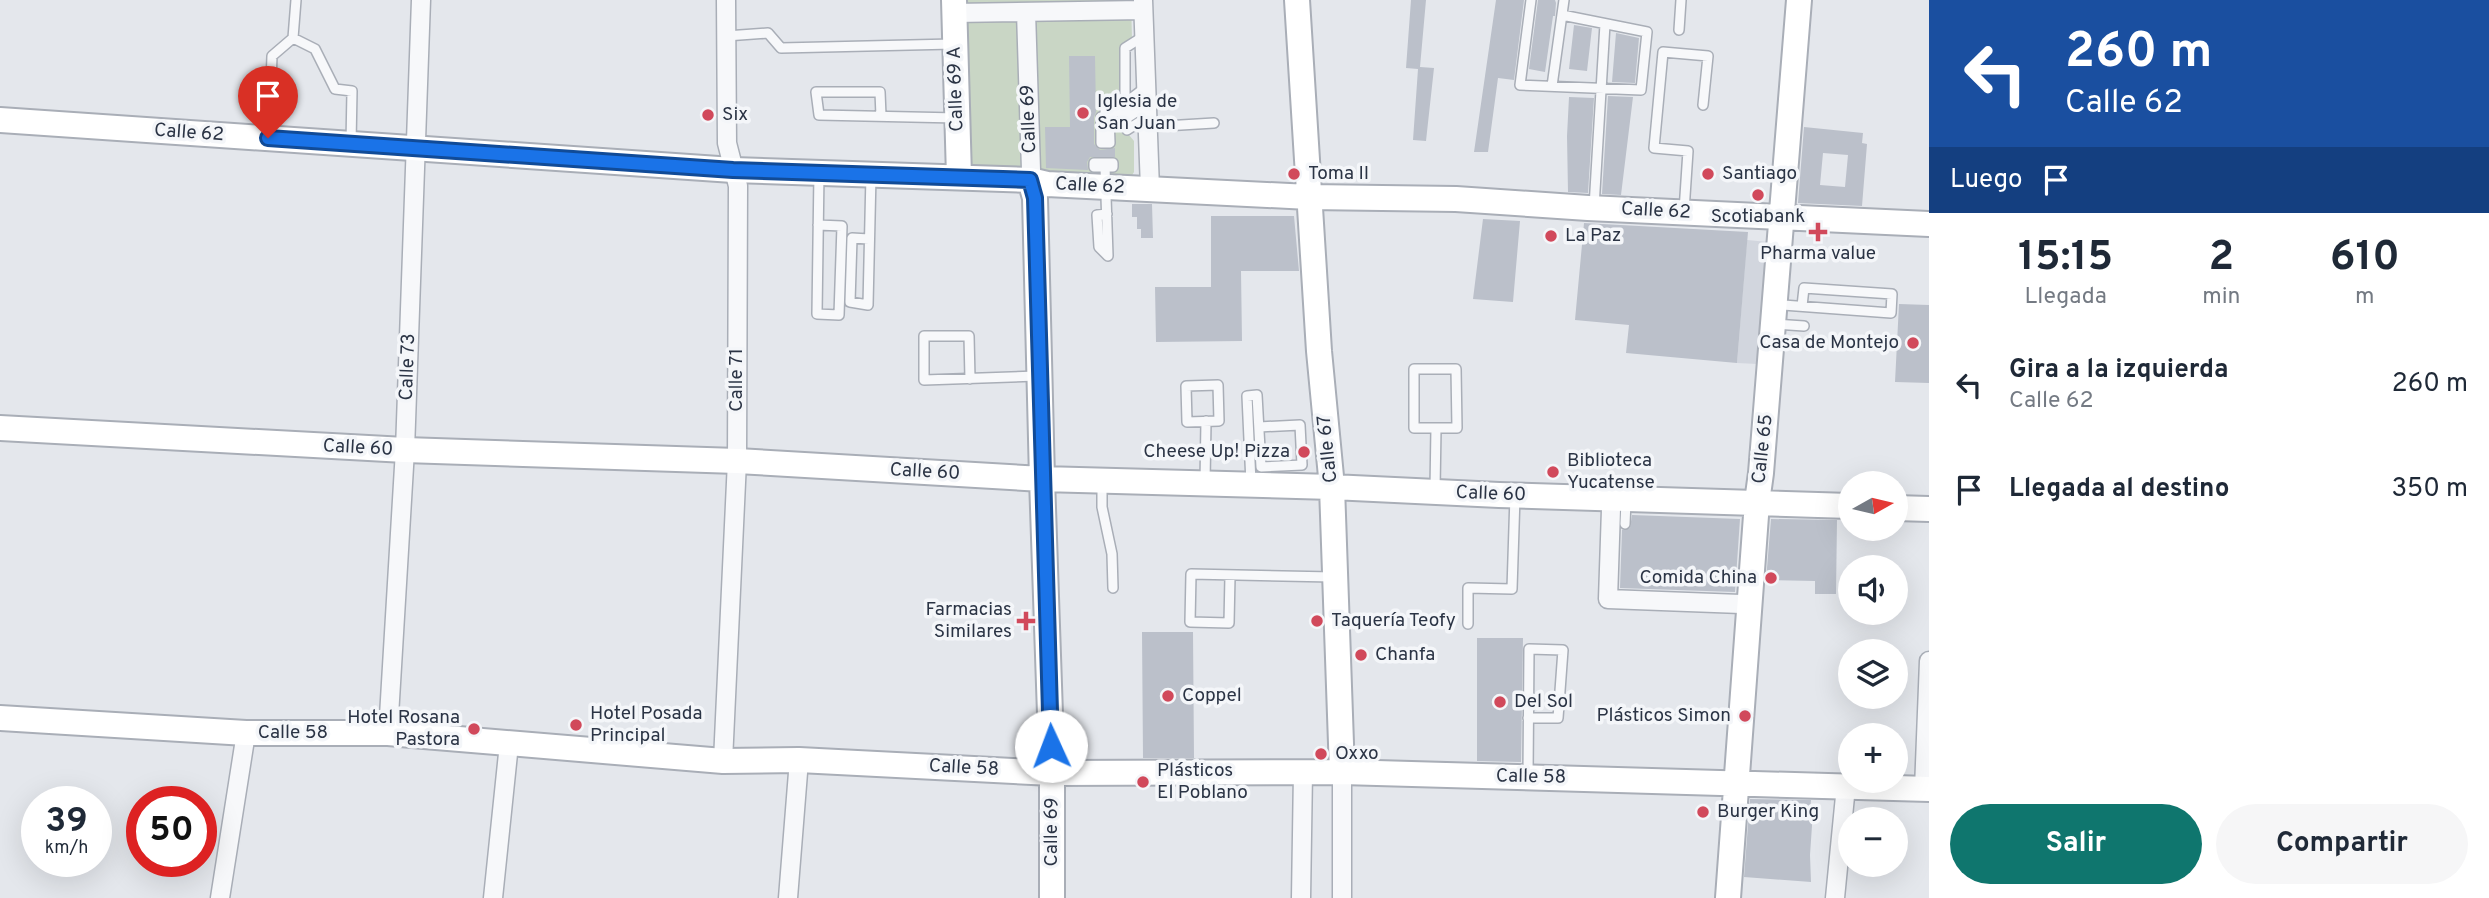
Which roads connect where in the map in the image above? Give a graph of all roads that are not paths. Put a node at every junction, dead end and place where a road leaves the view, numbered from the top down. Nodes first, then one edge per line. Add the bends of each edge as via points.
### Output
1 (296, 0) edge
2 (421, 0) edge
3 (726, 0) edge
4 (1297, 0) edge
5 (1531, 0) edge
6 (1564, 0) edge
7 (1681, 0) edge
8 (1788, 0) edge
9 (1799, 0) edge
10 (1143, 5) edge
11 (954, 7) edge
12 (1026, 12) junction
13 (1562, 15) junction
14 (1605, 24) junction
15 (1679, 30) dead end
16 (726, 36) junction
17 (1144, 36) junction
18 (293, 38) junction
19 (955, 44) junction
20 (1552, 86) junction
21 (1601, 89) junction
22 (1703, 105) dead end
23 (1147, 107) junction
24 (881, 116) junction
25 (1105, 117) dead end
26 (957, 118) junction
27 (0, 120) edge
28 (1214, 123) dead end
29 (268, 138) junction
30 (351, 144) junction
31 (417, 148) junction
32 (733, 170) junction
33 (819, 171) junction
34 (871, 174) junction
35 (1031, 175) junction
36 (959, 177) junction
37 (1106, 177) junction
38 (1150, 189) junction
39 (1309, 197) junction
40 (1594, 208) junction
41 (1683, 213) junction
42 (1107, 214) dead end
43 (1782, 217) junction
44 (1929, 224) edge
45 (818, 225) junction
46 (869, 239) junction
47 (1802, 306) junction
48 (1774, 314) junction
49 (1804, 326) dead end
50 (1039, 376) junction
51 (970, 379) junction
52 (1206, 421) junction
53 (1259, 427) junction
54 (0, 428) edge
55 (1436, 428) junction
56 (405, 450) junction
57 (737, 461) junction
58 (1042, 479) junction
59 (1102, 481) junction
60 (1205, 484) junction
61 (1251, 485) junction
62 (1332, 487) junction
63 (1435, 492) junction
64 (1515, 495) junction
65 (1757, 502) junction
66 (1619, 504) junction
67 (1838, 505) edge
68 (1908, 508) edge
69 (1929, 509) edge
70 (1625, 524) dead end
71 (1230, 576) junction
72 (1335, 577) junction
73 (1113, 588) dead end
74 (1741, 604) dead end
75 (1468, 624) dead end
76 (1929, 661) edge
77 (1928, 700) edge
78 (0, 718) edge
79 (1528, 718) junction
80 (246, 733) junction
81 (388, 733) junction
82 (509, 744) junction
83 (799, 760) junction
84 (723, 761) junction
85 (1303, 772) junction
86 (1342, 772) junction
87 (1052, 773) junction
88 (1528, 777) junction
89 (1736, 782) junction
90 (1838, 786) edge
91 (1908, 788) edge
92 (1926, 789) edge
93 (1845, 793) edge
94 (220, 898) edge
95 (493, 898) edge
96 (788, 898) edge
97 (1052, 898) edge
98 (1301, 898) edge
99 (1342, 898) edge
100 (1728, 898) edge
101 (1835, 898) edge

1 - 18 lane
2 - 31 street, Calle 73
3 - 16 street, Calle 71
4 - 39 main road, Calle 67
5 - 20 lane via 1520,85
6 - 13 lane
7 - 15 lane
8 - 9 lane
9 - 43 main road, Calle 65
10 - 12 street
10 - 17 street
11 - 12 street
11 - 19 main road, Calle 69 A
12 - 35 street, Calle 69
13 - 14 lane
13 - 20 lane
14 - 21 lane
14 - 21 lane via 1647,32 1641,90
16 - 19 lane via 768,33 781,48
16 - 32 street, Calle 71 via 727,143
17 - 23 street
17 - 23 lane via 1125,48 1125,103
18 - 29 lane via 272,56
18 - 30 lane via 315,49 335,89 352,91
19 - 26 main road, Calle 69 A
20 - 21 lane
21 - 40 lane
22 - 41 lane via 1708,56 1662,52 1654,148 1688,151
23 - 25 lane via 1105,112
23 - 28 lane
23 - 38 street
24 - 24 lane via 880,92 816,92 819,115
24 - 26 lane
26 - 36 main road, Calle 69 A
27 - 29 main road, Calle 62
29 - 30 main road, Calle 62
30 - 31 main road, Calle 62
31 - 32 main road, Calle 62
31 - 56 street, Calle 73
32 - 33 main road, Calle 62
32 - 57 street, Calle 71 via 738,186
33 - 34 main road, Calle 62
33 - 45 lane
34 - 36 main road, Calle 62
34 - 46 lane
35 - 36 main road, Calle 62
35 - 37 main road, Calle 62 via 1047,184
35 - 50 main road, Calle 69
37 - 38 main road, Calle 62
37 - 42 lane
38 - 39 main road, Calle 62
39 - 40 main road, Calle 62 via 1456,199
39 - 62 main road, Calle 67
40 - 41 main road, Calle 62
41 - 43 main road, Calle 62
43 - 44 main road, Calle 62
43 - 48 main road, Calle 65
45 - 45 lane via 817,314 839,315 842,226
46 - 46 lane via 868,305 849,302 852,238
47 - 47 lane via 1891,313 1892,294 1804,288
47 - 48 lane
48 - 49 lane
48 - 65 main road, Calle 65
50 - 51 lane
50 - 58 main road, Calle 69
51 - 51 lane via 925,380 925,336 969,336
52 - 52 lane via 1219,421 1218,385 1186,386 1187,422
52 - 60 lane
53 - 53 lane via 1261,467 1302,465 1300,425
53 - 61 lane via 1257,395 1247,396
54 - 56 main road, Calle 60
55 - 55 lane via 1457,428 1457,369 1413,369 1414,428
55 - 63 lane
56 - 57 main road, Calle 60
56 - 81 street, Calle 73
57 - 58 main road, Calle 60
57 - 84 street, Calle 71
58 - 59 main road, Calle 60
58 - 87 main road, Calle 69
59 - 60 main road, Calle 60
59 - 73 lane
60 - 61 main road, Calle 60
61 - 62 main road, Calle 60
62 - 63 main road, Calle 60
62 - 72 main road, Calle 67
63 - 64 main road, Calle 60
64 - 66 main road, Calle 60
64 - 75 lane via 1512,589 1468,588
65 - 66 main road, Calle 60
65 - 67 main road, Calle 60
65 - 89 main road, Calle 65
66 - 70 lane
66 - 74 street via 1608,599
68 - 69 main road
71 - 71 lane via 1191,575 1190,622 1229,623
71 - 72 lane
72 - 86 main road, Calle 67
76 - 77 street
77 - 92 street
78 - 80 main road, Calle 58
79 - 79 lane via 1529,649 1563,650 1558,718
79 - 88 lane
80 - 81 main road, Calle 58
80 - 94 street
81 - 82 main road, Calle 58
82 - 84 main road, Calle 58
82 - 95 street
83 - 84 main road, Calle 58
83 - 87 main road, Calle 58
83 - 96 street
85 - 86 main road, Calle 58
85 - 87 main road, Calle 58
85 - 98 street
86 - 88 main road, Calle 58
86 - 99 street, Calle 67
87 - 97 main road, Calle 69
88 - 89 main road, Calle 58
89 - 90 main road, Calle 58
89 - 100 main road, Calle 65
91 - 92 main road, Calle 58
93 - 101 street

